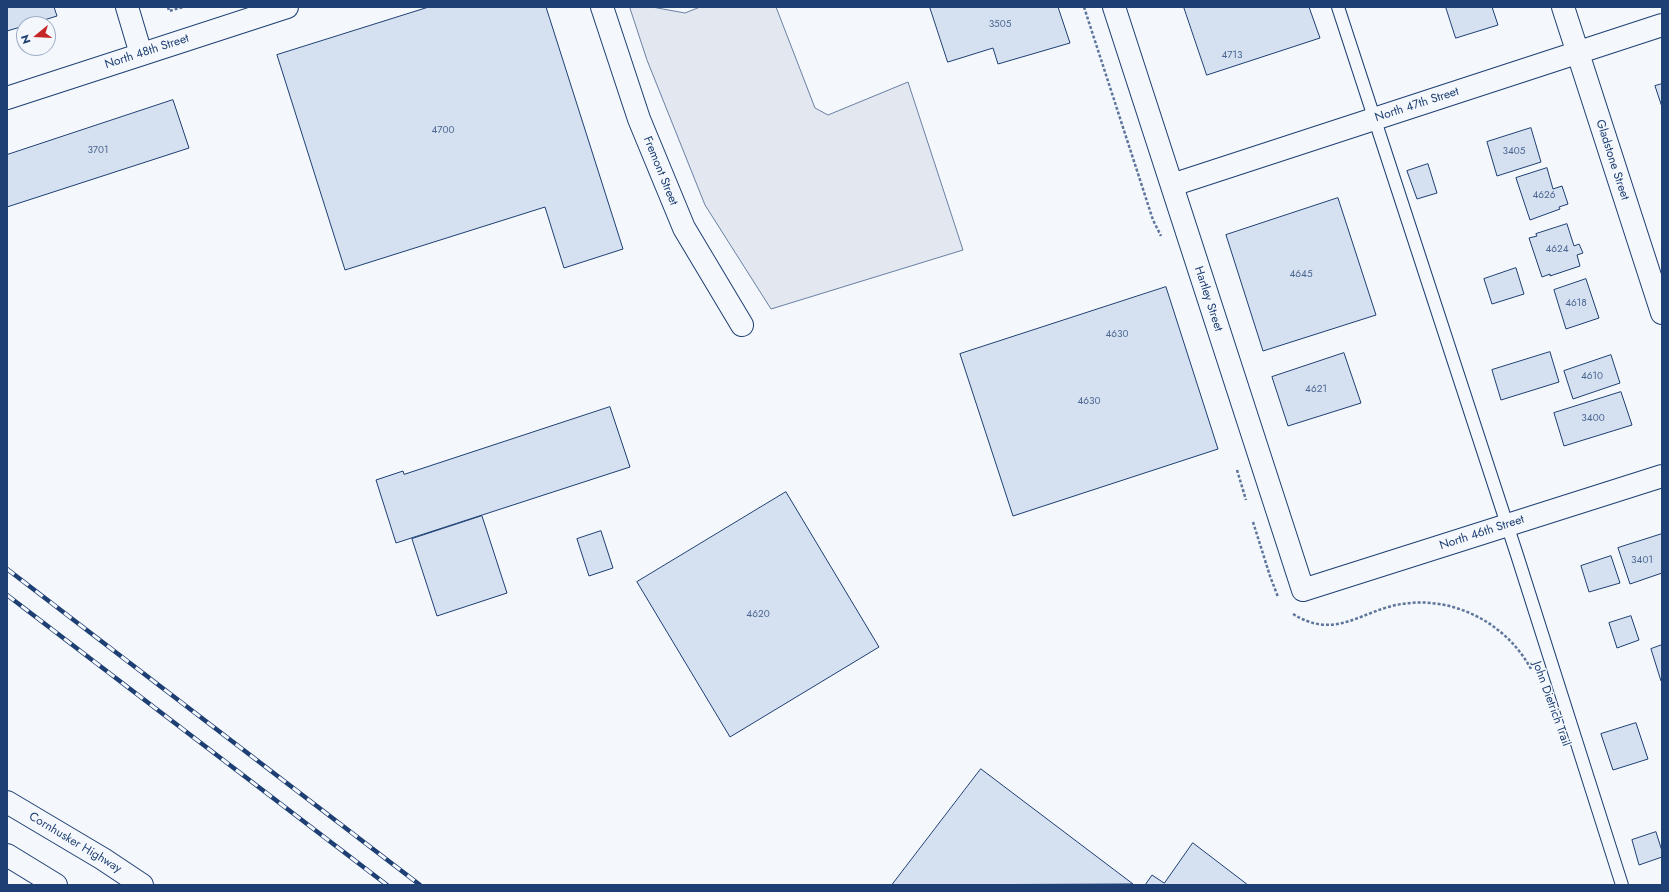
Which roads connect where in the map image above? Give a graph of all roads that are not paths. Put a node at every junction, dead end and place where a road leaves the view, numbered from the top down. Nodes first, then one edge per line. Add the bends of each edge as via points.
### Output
1 (127, 7) edge
2 (287, 7) edge
3 (602, 7) edge
4 (1114, 7) edge
5 (1338, 7) edge
6 (1563, 7) edge
7 (1662, 26) edge
8 (1578, 53) junction
9 (141, 54) junction
10 (7, 98) edge
11 (1374, 119) junction
12 (1172, 185) junction
13 (1662, 313) edge
14 (742, 325) dead end
15 (1662, 476) edge
16 (1507, 525) junction
17 (1303, 590) joint
18 (7, 802) edge
19 (7, 855) edge
20 (56, 885) edge
21 (142, 885) edge
22 (1622, 885) edge

1 - 9 street
2 - 9 street, North 48th Street
3 - 14 street, Fremont Street via 639,119 684,228
4 - 12 street, Hartley Street
5 - 11 lane
6 - 8 street, Gladstone Street
7 - 8 street, North 47th Street
8 - 11 street, North 47th Street
8 - 13 street, Gladstone Street
9 - 10 street, North 48th Street
11 - 12 street, North 47th Street
11 - 16 lane
12 - 17 street, Hartley Street
15 - 16 street, North 46th Street
16 - 17 street, North 46th Street
16 - 22 lane
18 - 21 street, Cornhusker Highway
19 - 20 street

